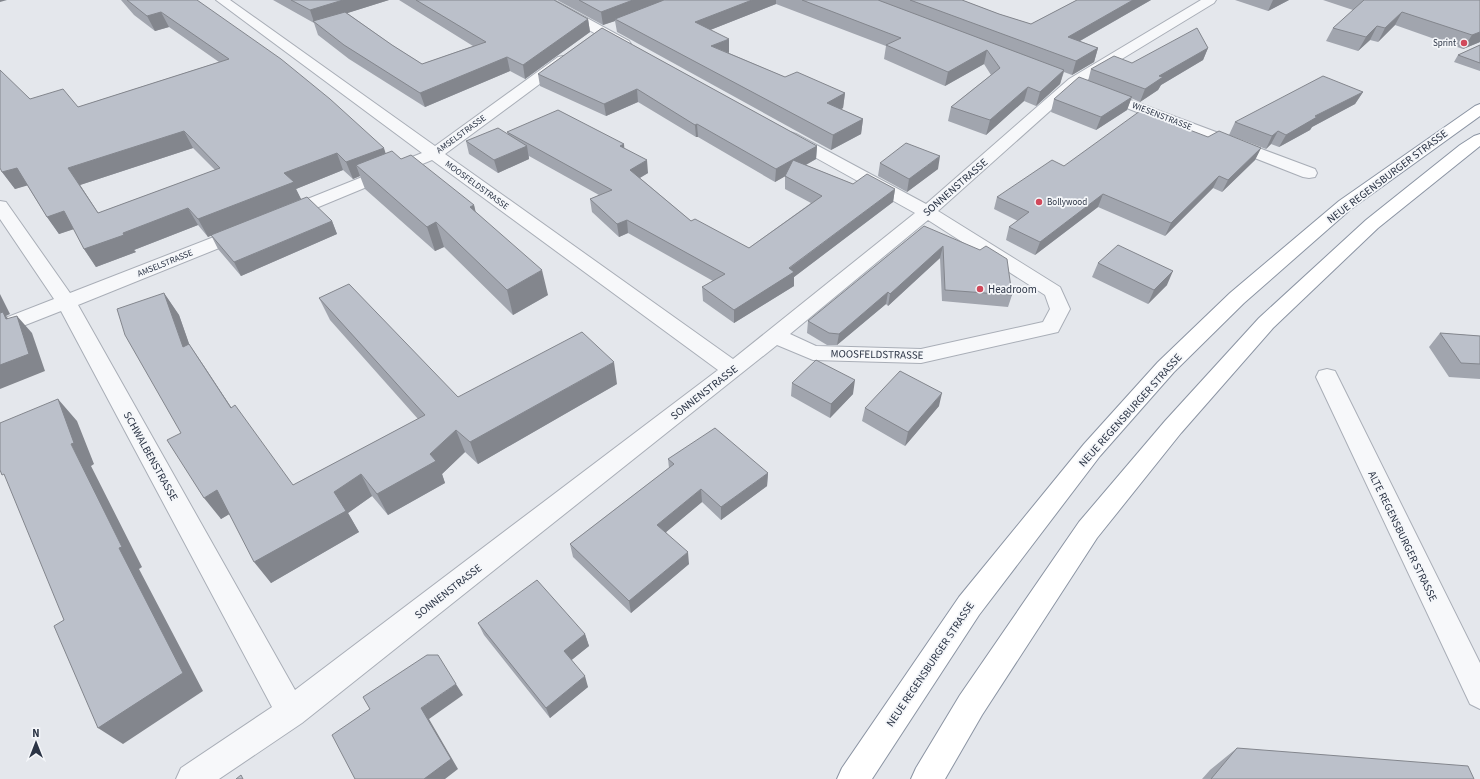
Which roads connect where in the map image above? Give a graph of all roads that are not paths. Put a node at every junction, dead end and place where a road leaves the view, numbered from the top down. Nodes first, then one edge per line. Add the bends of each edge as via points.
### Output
1 (222, 0) edge
2 (544, 0) edge
3 (1210, 0) edge
4 (624, 23) edge
5 (589, 42) junction
6 (637, 51) edge
7 (1067, 79) junction
8 (1480, 109) edge
9 (775, 128) edge
10 (1480, 139) edge
11 (434, 154) junction
12 (1309, 173) dead end
13 (0, 206) edge
14 (927, 212) junction
15 (67, 303) junction
16 (0, 328) edge
17 (775, 336) junction
18 (733, 370) junction
19 (1327, 378) dead end
20 (1478, 688) edge
21 (291, 712) junction
22 (192, 779) edge
23 (853, 779) edge
24 (927, 779) edge

1 - 11 street, MOOSFELDSTRASSE
2 - 5 street
3 - 7 street, SONNENSTRASSE
4 - 5 street, AMSELSTRASSE
5 - 6 street
5 - 11 street, AMSELSTRASSE
7 - 12 street, WIESENSTRASSE
7 - 14 street, SONNENSTRASSE
8 - 23 highway, NEUE REGENSBURGER STRASSE via 1345,205 1237,298 1166,367 1092,450 969,606
9 - 14 street
10 - 24 highway via 1372,224 1266,323 1174,427 1088,530 971,705
11 - 15 street, AMSELSTRASSE
11 - 18 street, MOOSFELDSTRASSE
13 - 15 street, SCHWALBENSTRASSE
14 - 17 street, SONNENSTRASSE
14 - 17 street, MOOSFELDSTRASSE via 1053,291 1060,309 1051,327 922,356 813,353
15 - 16 street, AMSELSTRASSE
15 - 21 street, SCHWALBENSTRASSE
17 - 18 street, SONNENSTRASSE
18 - 21 street, SONNENSTRASSE
19 - 20 street, ALTE REGENSBURGER STRASSE
21 - 22 street, SONNENSTRASSE

